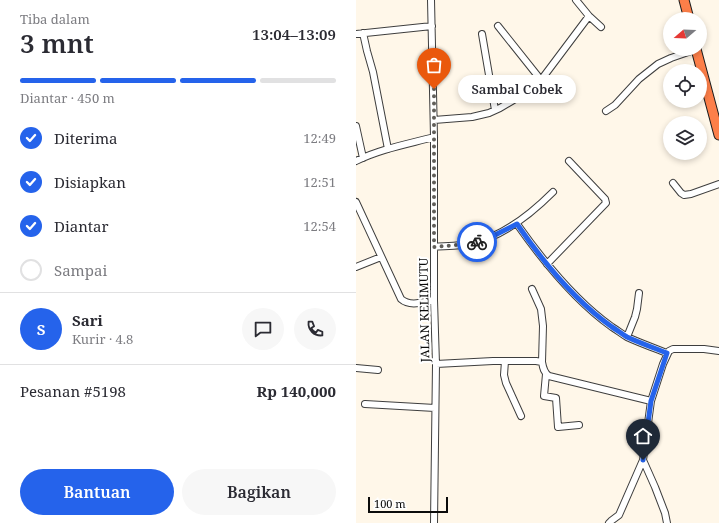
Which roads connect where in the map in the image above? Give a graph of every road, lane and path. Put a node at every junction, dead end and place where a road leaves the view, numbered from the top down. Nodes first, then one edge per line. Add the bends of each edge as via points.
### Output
1 (431, 0) edge
2 (576, 0) edge
3 (684, 0) edge
4 (687, 12) edge
5 (589, 16) junction
6 (432, 26) junction
7 (498, 26) dead end
8 (601, 27) dead end
9 (363, 33) junction
10 (356, 34) edge
11 (482, 34) dead end
12 (677, 56) edge
13 (698, 56) edge
14 (541, 80) junction
15 (495, 110) junction
16 (606, 111) dead end
17 (434, 120) junction
18 (356, 126) edge
19 (719, 135) edge
20 (434, 137) junction
21 (388, 149) junction
22 (363, 158) junction
23 (356, 161) edge
24 (568, 161) dead end
25 (673, 182) dead end
26 (719, 184) edge
27 (553, 192) dead end
28 (356, 202) edge
29 (517, 224) junction
30 (434, 247) junction
31 (381, 257) junction
32 (547, 264) junction
33 (356, 267) edge
34 (532, 289) dead end
35 (639, 293) dead end
36 (434, 300) junction
37 (627, 337) junction
38 (719, 351) edge
39 (667, 353) junction
40 (505, 361) junction
41 (542, 362) junction
42 (436, 364) junction
43 (356, 368) edge
44 (378, 370) dead end
45 (546, 374) junction
46 (651, 401) junction
47 (365, 404) dead end
48 (435, 408) junction
49 (521, 416) dead end
50 (579, 425) dead end
51 (643, 460) junction
52 (434, 523) edge
53 (609, 523) edge
54 (667, 523) edge

1 - 6 street, JALAN KELIMUTU
2 - 5 street
3 - 4 highway
5 - 8 street
5 - 14 street
6 - 9 street
6 - 17 street, JALAN KELIMUTU
7 - 14 street
9 - 10 street
9 - 21 street
11 - 15 street
12 - 16 street via 655,66
13 - 19 highway
14 - 15 street via 522,95
15 - 17 street via 472,117
17 - 20 street, JALAN KELIMUTU
18 - 22 street
20 - 21 street
20 - 30 street, JALAN KELIMUTU
21 - 22 street
22 - 23 street
24 - 32 street via 606,203
25 - 26 street via 684,195
27 - 29 street
28 - 31 street
29 - 30 street via 473,243
29 - 32 street
30 - 36 street, JALAN KELIMUTU
31 - 33 street
31 - 36 street via 404,302 412,304
32 - 37 street via 591,310
34 - 41 street via 541,309
35 - 37 street via 635,317
36 - 42 street, JALAN KELIMUTU
37 - 39 street
38 - 39 street via 673,349
39 - 46 street
40 - 41 street
40 - 42 street
40 - 49 street via 506,383
41 - 45 street
42 - 48 street, JALAN KELIMUTU
43 - 44 street
45 - 46 street
45 - 50 street via 544,396 556,398 558,427
46 - 51 street
47 - 48 street
48 - 52 street, JALAN KELIMUTU
51 - 53 street via 619,515
51 - 54 street

